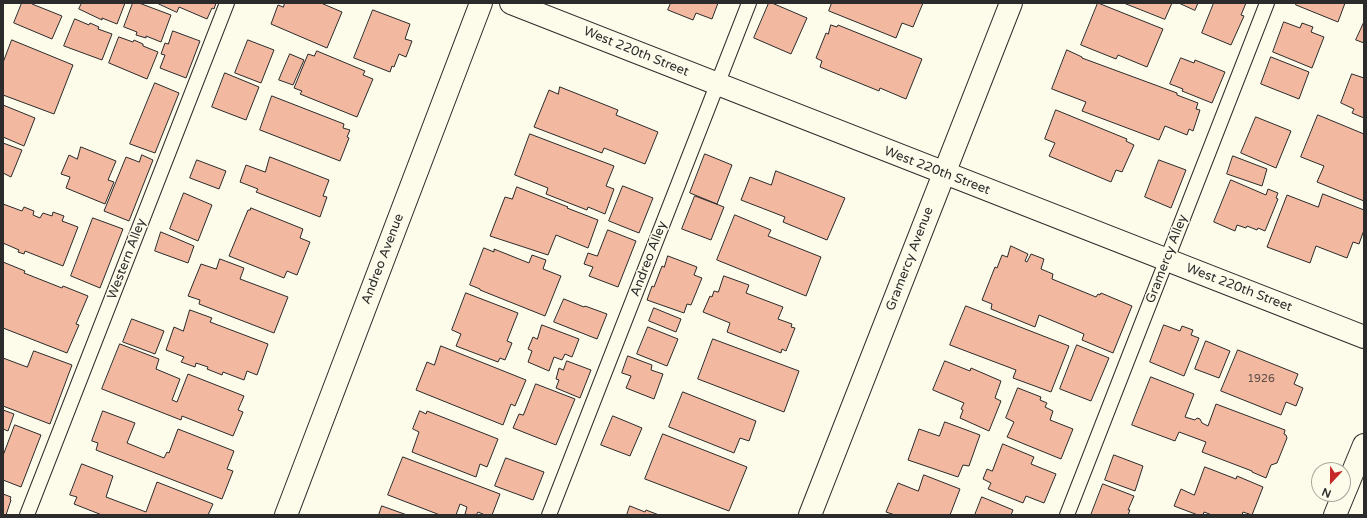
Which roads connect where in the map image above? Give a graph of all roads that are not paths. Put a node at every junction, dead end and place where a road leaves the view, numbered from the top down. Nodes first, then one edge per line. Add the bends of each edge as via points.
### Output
1 (227, 3) edge
2 (481, 3) edge
3 (511, 3) edge
4 (749, 3) edge
5 (1011, 3) edge
6 (1267, 3) edge
7 (717, 84) junction
8 (944, 174) junction
9 (1167, 260) junction
10 (1364, 337) edge
11 (1364, 445) edge
12 (27, 515) edge
13 (286, 515) edge
14 (549, 515) edge
15 (810, 515) edge
16 (1067, 515) edge
17 (1335, 515) edge

1 - 12 lane, Western Alley
2 - 13 street, Andreo Avenue
3 - 7 street, West 220th Street
4 - 7 lane, Andreo Alley
5 - 8 street, Gramercy Avenue
6 - 9 lane, Gramercy Alley
7 - 8 street, West 220th Street
7 - 14 lane, Andreo Alley
8 - 9 street, West 220th Street
8 - 15 street, Gramercy Avenue
9 - 10 street, West 220th Street
9 - 16 lane, Gramercy Alley
11 - 17 street

